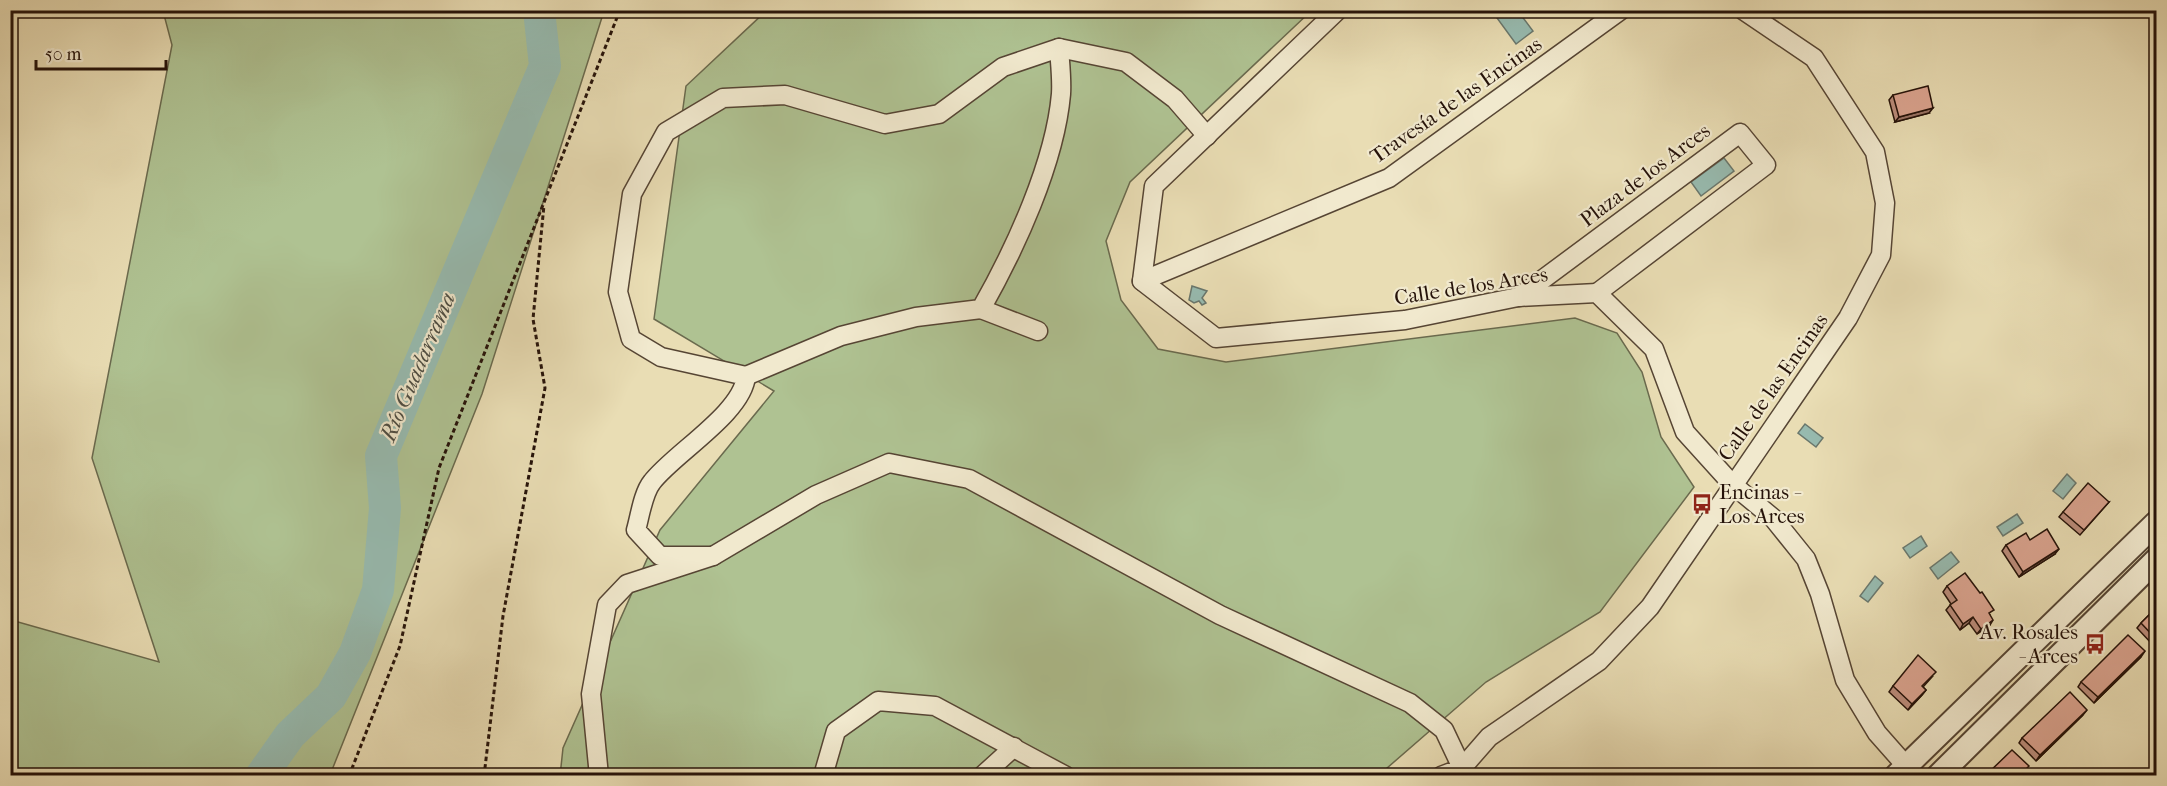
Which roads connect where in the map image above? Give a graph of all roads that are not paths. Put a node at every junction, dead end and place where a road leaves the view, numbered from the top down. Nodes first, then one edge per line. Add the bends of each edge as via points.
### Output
1 (1338, 10) edge
2 (1621, 10) edge
3 (1743, 10) edge
4 (1059, 48) junction
5 (1207, 136) junction
6 (1142, 281) junction
7 (1597, 292) junction
8 (1518, 297) junction
9 (981, 309) junction
10 (1038, 331) dead end
11 (746, 376) junction
12 (1732, 484) junction
13 (2157, 523) edge
14 (713, 556) junction
15 (2157, 560) edge
16 (1014, 747) junction
17 (1901, 771) edge
18 (1461, 772) edge
19 (599, 776) edge
20 (823, 776) edge
21 (982, 776) edge
22 (1066, 776) edge
23 (1442, 776) edge
24 (1938, 776) edge

1 - 5 street
2 - 6 street, Travesía de las Encinas via 1389,178
3 - 12 street, Calle de las Encinas via 1814,58 1875,152 1885,203 1881,255 1848,318
4 - 5 street via 1126,62 1174,99
4 - 9 street via 1061,94 1044,170 1005,266
4 - 11 street via 1003,67 939,114 885,124 785,95 723,98 666,132 632,194 618,292 631,339 660,357
5 - 6 street via 1154,186
6 - 8 street, Calle de los Arces via 1216,338 1405,320
7 - 8 street, Calle de los Arces
7 - 8 street, Plaza de los Arces via 1766,165 1740,133
7 - 12 street via 1654,349 1685,432
9 - 10 street
9 - 11 street via 916,317 841,336
11 - 14 street via 745,387 705,435 651,483 636,530 660,556
12 - 17 street via 1773,518 1806,559 1845,680
12 - 18 street, Calle de las Encinas via 1650,607 1599,661 1489,737
13 - 17 street
14 - 18 street via 816,495 889,464 969,479 1220,615 1410,703 1444,730
14 - 19 street via 627,584 607,605 591,694
15 - 24 street
16 - 20 street via 935,706 878,701 836,731
16 - 21 street
16 - 22 street
18 - 23 street

